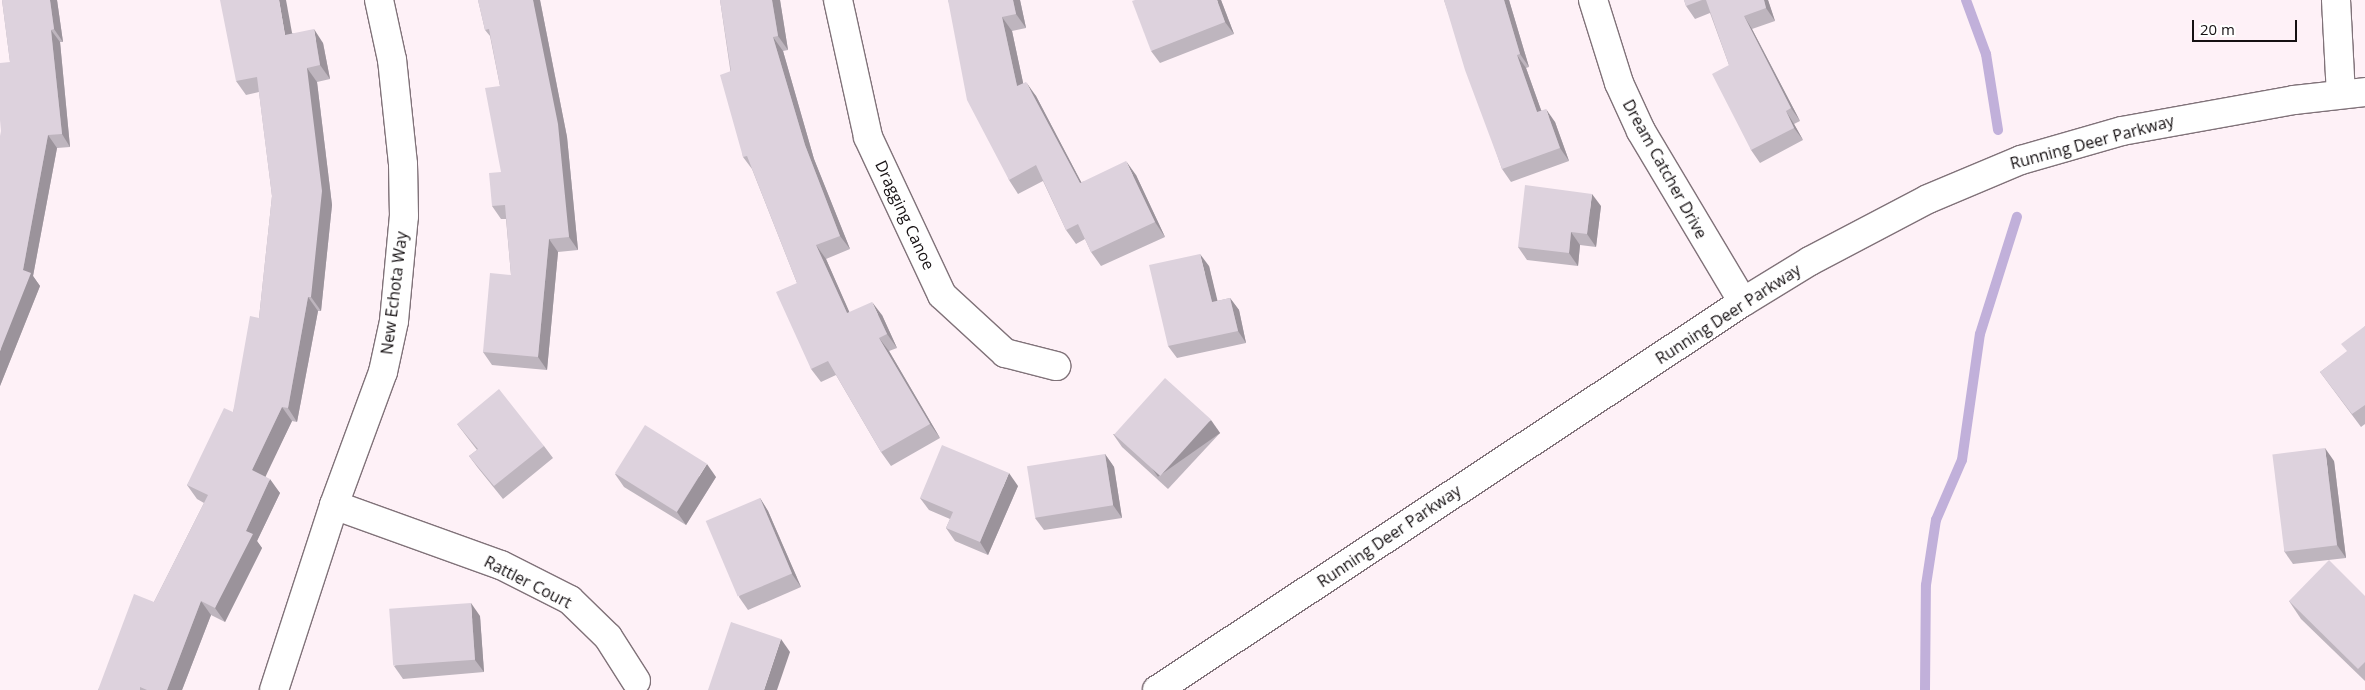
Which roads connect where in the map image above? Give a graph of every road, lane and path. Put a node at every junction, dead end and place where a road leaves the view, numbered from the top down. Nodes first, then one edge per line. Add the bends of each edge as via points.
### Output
1 (379, 0) edge
2 (838, 0) edge
3 (1593, 0) edge
4 (2336, 0) edge
5 (2353, 93) edge
6 (1743, 302) junction
7 (1056, 366) dead end
8 (334, 505) junction
9 (636, 681) dead end
10 (274, 690) edge
11 (1157, 690) edge

1 - 8 street, New Echota Way via 400,112 404,216 400,269 383,372
2 - 7 street, Dragging Canoe via 868,137 942,295 1005,353
3 - 6 street, Dream Catcher Drive via 1619,83 1641,131
4 - 5 street
5 - 6 street, Running Deer Parkway via 2179,118 2021,160 1879,223
6 - 11 street, Running Deer Parkway
8 - 9 street, Rattler Court via 502,565 570,600 608,637
8 - 10 street, New Echota Way

